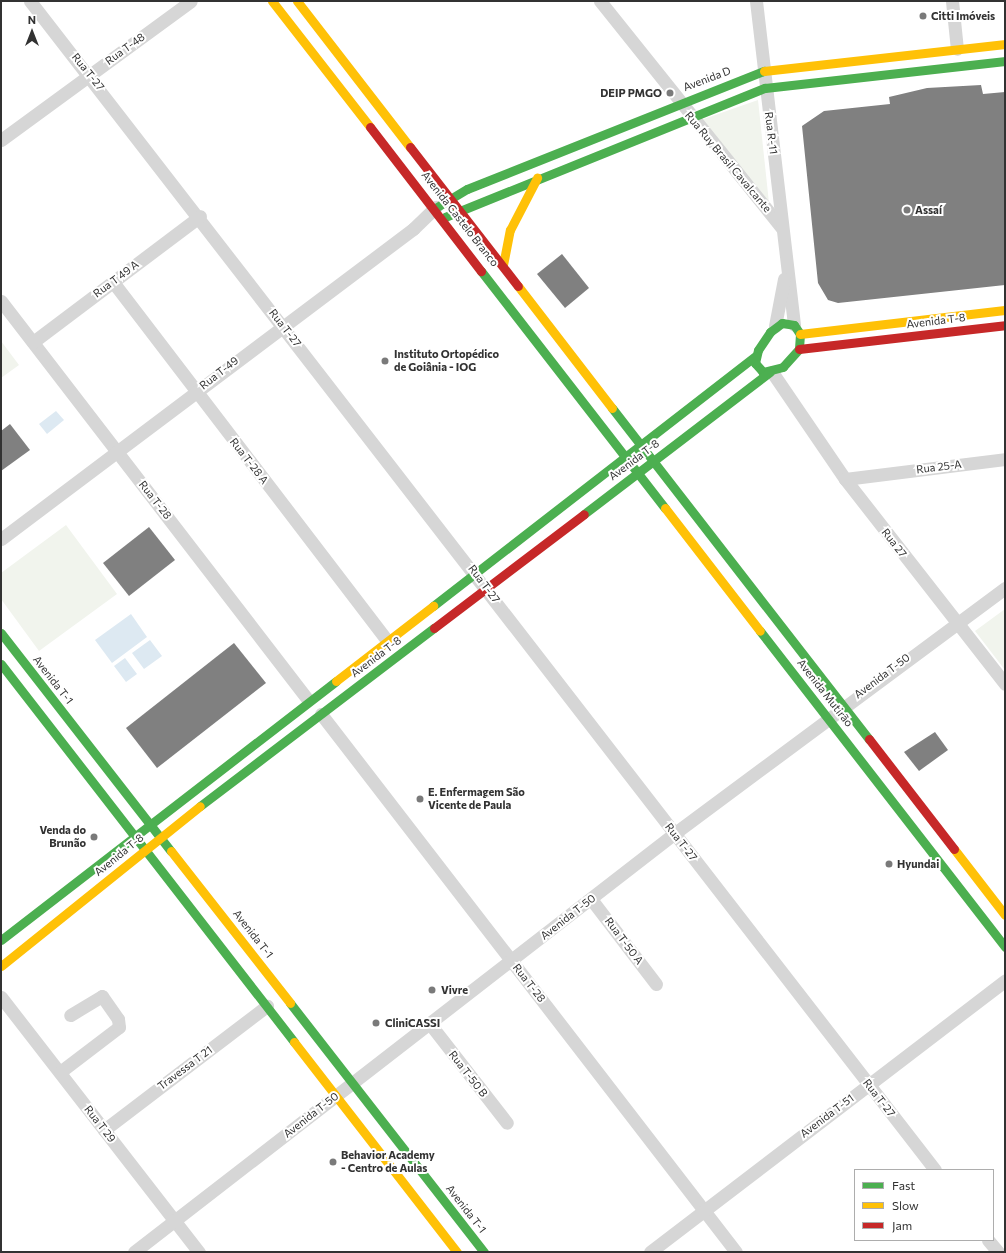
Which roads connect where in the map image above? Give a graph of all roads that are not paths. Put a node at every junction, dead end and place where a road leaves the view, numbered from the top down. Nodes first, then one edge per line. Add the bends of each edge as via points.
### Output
1 (30, 1) edge
2 (191, 1) edge
3 (272, 1) edge
4 (297, 1) edge
5 (600, 1) edge
6 (756, 1) edge
7 (952, 1) edge
8 (1005, 44) edge
9 (957, 49) junction
10 (1005, 61) edge
11 (764, 70) junction
12 (90, 74) junction
13 (765, 88) junction
14 (679, 103) junction
15 (691, 118) junction
16 (1, 140) edge
17 (537, 178) junction
18 (450, 198) junction
19 (459, 210) junction
20 (439, 212) junction
21 (200, 216) junction
22 (782, 228) junction
23 (503, 265) junction
24 (787, 265) junction
25 (113, 282) junction
26 (1, 301) edge
27 (1005, 310) edge
28 (282, 324) junction
29 (1005, 325) edge
30 (775, 326) junction
31 (797, 329) junction
32 (33, 342) junction
33 (799, 349) junction
34 (755, 356) junction
35 (787, 364) junction
36 (771, 372) junction
37 (195, 391) junction
38 (790, 398) junction
39 (640, 443) junction
40 (117, 451) junction
41 (625, 455) junction
42 (1005, 459) edge
43 (653, 460) junction
44 (638, 472) junction
45 (873, 475) junction
46 (845, 479) junction
47 (856, 494) junction
48 (1, 539) edge
49 (474, 572) junction
50 (487, 588) junction
51 (1005, 588) edge
52 (955, 622) junction
53 (1, 633) edge
54 (386, 639) junction
55 (1, 664) edge
56 (1005, 684) edge
57 (308, 700) junction
58 (843, 706) junction
59 (321, 714) junction
60 (828, 717) junction
61 (149, 823) junction
62 (675, 833) junction
63 (133, 836) junction
64 (160, 837) junction
65 (145, 850) junction
66 (591, 899) junction
67 (1005, 915) edge
68 (1, 940) edge
69 (1005, 947) edge
70 (512, 961) junction
71 (1, 966) edge
72 (1005, 981) edge
73 (656, 984) dead end
74 (1, 997) edge
75 (267, 1006) junction
76 (70, 1015) dead end
77 (430, 1024) junction
78 (60, 1072) junction
79 (354, 1082) junction
80 (869, 1085) junction
81 (337, 1096) junction
82 (507, 1123) dead end
83 (104, 1130) junction
84 (933, 1169) edge
85 (704, 1210) junction
86 (175, 1221) junction
87 (989, 1241) edge
88 (134, 1252) edge
89 (199, 1252) edge
90 (457, 1252) edge
91 (484, 1252) edge
92 (650, 1252) edge
93 (736, 1252) edge
94 (998, 1252) edge

1 - 12 street, Rua T-27
2 - 12 street, Rua T-48
3 - 20 main road, Avenida Castelo Branco
4 - 18 main road, Avenida Castelo Branco
5 - 14 street, Rua Ruy Brasil Cavalcante
6 - 11 street, Rua R-11
7 - 9 street
8 - 9 main road, Avenida D
9 - 11 main road, Avenida D
10 - 13 main road
11 - 13 street, Rua R-11
11 - 14 main road, Avenida D
12 - 16 street, Rua T-48
12 - 21 street, Rua T-27
13 - 15 main road
13 - 22 street, Rua R-11
14 - 15 street, Rua Ruy Brasil Cavalcante
14 - 18 main road, Avenida D
15 - 17 main road
15 - 22 street, Rua Ruy Brasil Cavalcante
17 - 19 main road
17 - 23 main road via 510,230
18 - 19 main road, Avenida Castelo Branco
18 - 20 main road, Avenida D
19 - 20 main road
19 - 23 main road, Avenida Castelo Branco
20 - 28 street, Rua T-49
20 - 41 main road, Avenida Castelo Branco
21 - 25 street, Rua T 49 A
21 - 28 street, Rua T-27
22 - 24 street, Rua R-11
23 - 39 main road, Avenida Castelo Branco
24 - 30 street, Rua R-11
24 - 31 street, Rua R-11
25 - 32 street, Rua T 49 A
25 - 37 street, Rua T-28 A
26 - 32 street, Rua T-28
27 - 31 main road, Avenida T-8
28 - 37 street, Rua T-49
28 - 49 street, Rua T-27
29 - 33 main road, Avenida T-8
30 - 31 main road, Avenida T-8 via 782,323
30 - 34 main road, Avenida T-8
31 - 33 main road
32 - 40 street, Rua T-28
33 - 35 main road
34 - 36 main road via 758,369
34 - 39 main road, Avenida T-8
35 - 36 main road, Avenida T-8
35 - 38 street, Rua 27
36 - 38 street, Rua 27
36 - 43 main road, Avenida T-8
37 - 40 street, Rua T-49
37 - 54 street, Rua T-28 A
38 - 46 street, Rua 27
39 - 41 main road, Avenida T-8
39 - 43 main road, Avenida Mutirão
40 - 48 street, Rua T-49
40 - 57 street, Rua T-28
41 - 44 main road, Avenida Mutirão
41 - 49 main road, Avenida T-8
42 - 45 street, Rua 25-A
43 - 44 main road, Avenida T-8
43 - 58 main road, Avenida Mutirão
44 - 50 main road, Avenida T-8
44 - 60 main road, Avenida Mutirão
45 - 46 street, Rua 25-A
45 - 47 street
46 - 47 street, Rua 27
47 - 52 street, Rua 27
49 - 50 street, Rua T-27
49 - 54 main road, Avenida T-8
50 - 59 main road, Avenida T-8
50 - 62 street, Rua T-27
51 - 52 street, Avenida T-50
52 - 56 street, Rua 27
52 - 58 street, Avenida T-50
53 - 61 main road, Avenida T-1
54 - 57 main road, Avenida T-8
55 - 63 main road
57 - 61 main road, Avenida T-8
58 - 60 street, Avenida T-50
58 - 67 main road, Avenida Mutirão
59 - 64 main road, Avenida T-8
59 - 70 street, Rua T-28
60 - 62 street, Avenida T-50
60 - 69 main road, Avenida Mutirão
61 - 63 main road, Avenida T-8
61 - 64 main road, Avenida T-1
62 - 66 street, Avenida T-50
62 - 80 street, Rua T-27
63 - 65 main road
63 - 68 main road, Avenida T-8
64 - 65 main road, Avenida T-8
64 - 79 main road, Avenida T-1
65 - 71 main road, Avenida T-8
65 - 75 main road
66 - 70 street, Avenida T-50
66 - 73 street, Rua T-50 A
70 - 77 street, Avenida T-50
70 - 85 street, Rua T-28
72 - 80 street, Avenida T-51
74 - 78 street, Rua T 29
75 - 81 main road
75 - 83 street, Travessa T 21
76 - 78 street via 102,996 118,1019 118,1027
77 - 79 street, Avenida T-50
77 - 82 street, Rua T-50 B
78 - 83 street, Rua T 29
79 - 81 street, Avenida T-50
79 - 91 main road, Avenida T-1
80 - 84 street, Rua T-27
80 - 85 street, Avenida T-51
81 - 86 street, Avenida T-50
81 - 90 main road
83 - 86 street, Rua T 29
85 - 92 street, Avenida T-51
85 - 93 street, Rua T-28
86 - 88 street, Avenida T-50
86 - 89 street, Rua T 29
87 - 94 street

